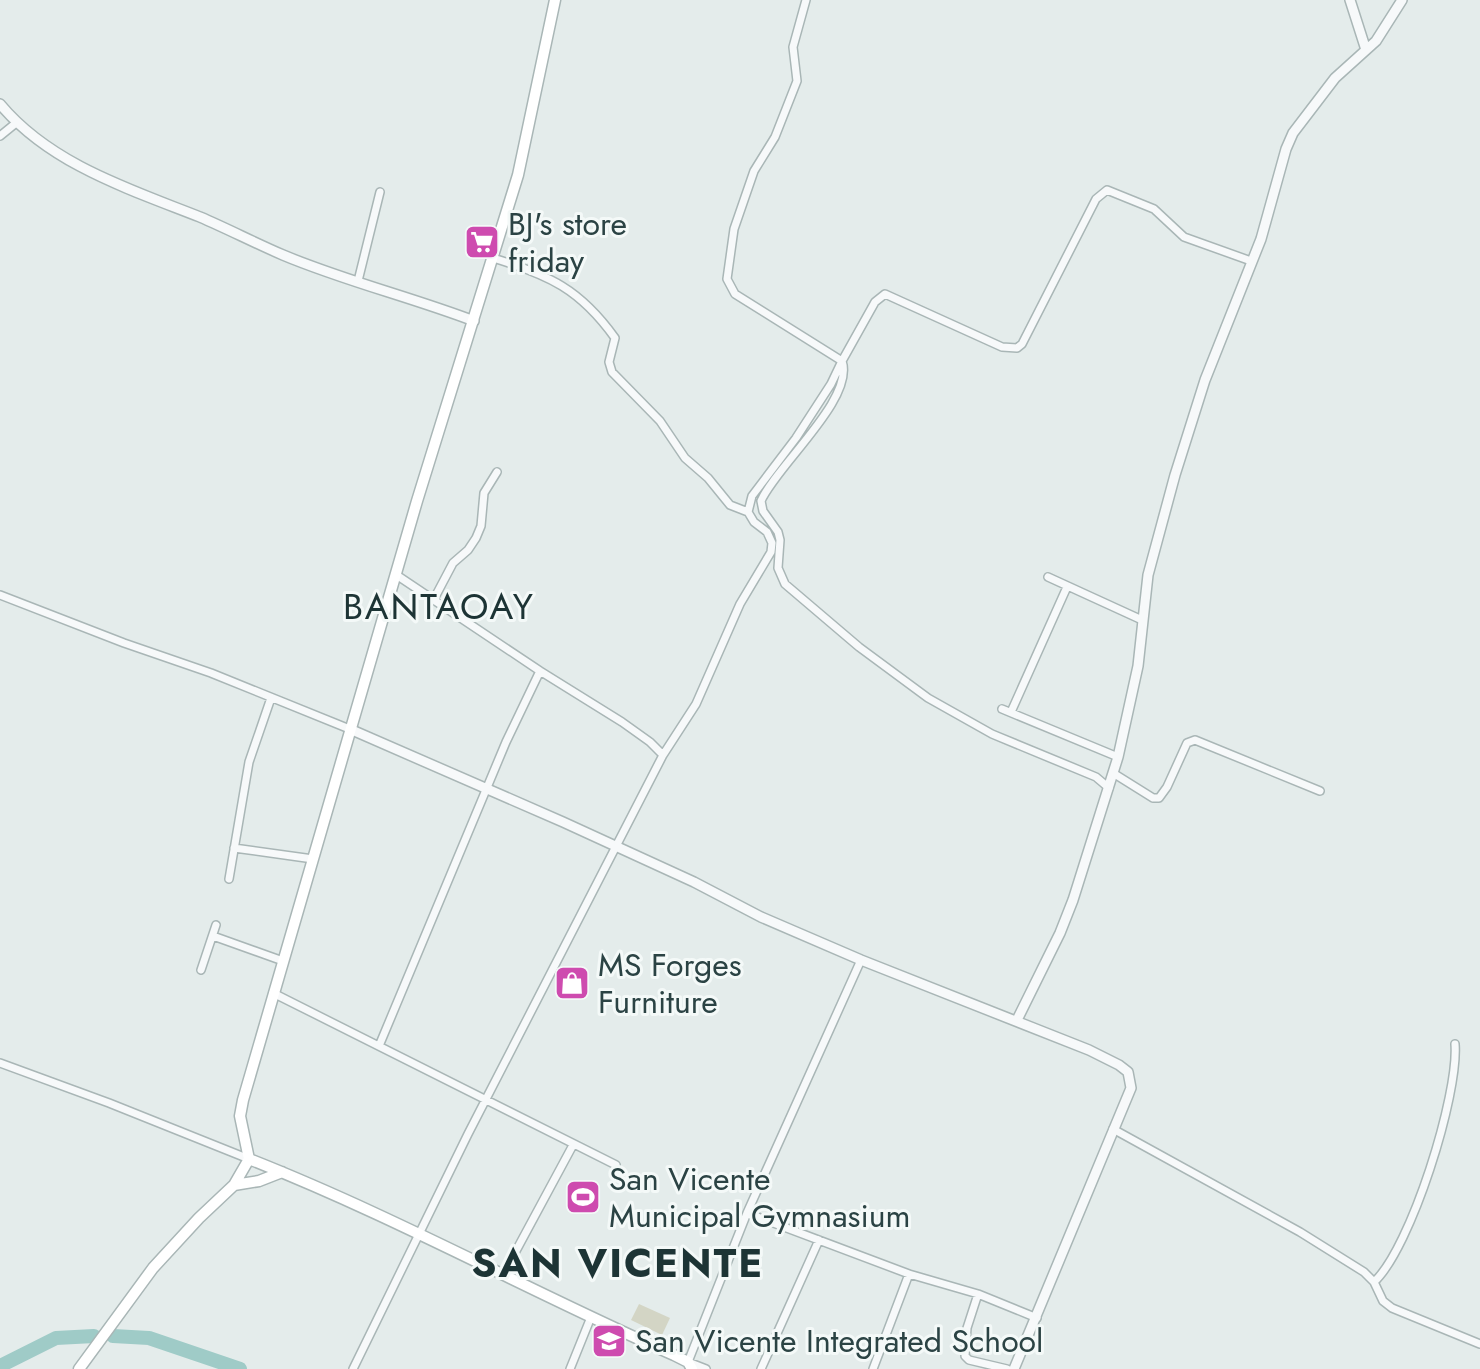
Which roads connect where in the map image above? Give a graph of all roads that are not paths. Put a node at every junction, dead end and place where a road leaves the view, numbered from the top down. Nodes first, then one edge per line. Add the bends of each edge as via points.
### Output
1 (555, 0) edge
2 (806, 0) edge
3 (1350, 0) edge
4 (1402, 0) edge
5 (1366, 50) junction
6 (0, 104) edge
7 (16, 123) junction
8 (0, 136) edge
9 (380, 192) dead end
10 (493, 258) junction
11 (1251, 261) junction
12 (358, 281) junction
13 (474, 321) junction
14 (842, 361) junction
15 (497, 472) dead end
16 (748, 512) junction
17 (395, 574) junction
18 (1048, 577) dead end
19 (1067, 587) junction
20 (0, 595) edge
21 (434, 599) junction
22 (1142, 620) junction
23 (540, 671) junction
24 (271, 698) junction
25 (352, 730) junction
26 (663, 755) junction
27 (1118, 757) junction
28 (1113, 773) junction
29 (1109, 788) junction
30 (488, 789) junction
31 (1320, 791) dead end
32 (615, 847) junction
33 (234, 848) junction
34 (313, 859) junction
35 (229, 879) dead end
36 (216, 925) dead end
37 (213, 936) junction
38 (861, 960) junction
39 (283, 961) junction
40 (201, 970) dead end
41 (273, 993) junction
42 (1017, 1020) junction
43 (1455, 1044) dead end
44 (379, 1046) junction
45 (0, 1063) edge
46 (486, 1101) junction
47 (1113, 1129) junction
48 (573, 1145) junction
49 (249, 1159) junction
50 (616, 1165) dead end
51 (282, 1172) junction
52 (234, 1185) junction
53 (747, 1213) junction
54 (417, 1234) junction
55 (819, 1240) junction
56 (909, 1274) junction
57 (503, 1275) junction
58 (1374, 1282) junction
59 (978, 1294) junction
60 (591, 1317) junction
61 (1037, 1318) junction
62 (1480, 1344) edge
63 (690, 1366) edge
64 (79, 1369) edge
65 (353, 1369) edge
66 (570, 1369) edge
67 (706, 1369) edge
68 (761, 1369) edge
69 (873, 1369) edge
70 (1007, 1369) edge
71 (1014, 1369) edge

1 - 10 main road via 518,175
2 - 14 street via 793,47 797,81 741,206 727,279 735,294
3 - 5 street
4 - 5 street
5 - 11 street via 1335,78 1293,133
6 - 7 street
7 - 8 street
7 - 12 street via 36,140 119,185
9 - 12 street
10 - 13 main road
10 - 16 street via 574,292 615,338 612,372 730,505
11 - 14 street via 1184,237 1154,209 1107,190 1096,199 1017,348 1002,347 885,294 875,302
11 - 22 street via 1175,475 1148,575
12 - 13 street
13 - 17 main road
14 - 16 street via 796,438 752,496
14 - 29 street via 844,382 761,501 778,532 778,568 785,584 928,698 992,734 1096,777
15 - 21 street via 484,493 476,538 453,563
16 - 26 street via 767,532 771,552 740,604 696,704
17 - 21 street
17 - 25 main road
18 - 19 street
19 - 22 street
19 - 27 street via 1006,711
20 - 24 street
21 - 23 street
22 - 27 street
23 - 26 street via 622,722
23 - 30 street
24 - 25 street
24 - 33 street via 249,762
25 - 30 street
25 - 34 main road
26 - 32 street
27 - 28 street
28 - 29 street
28 - 31 street via 1159,798 1187,743 1195,740
29 - 42 street via 1069,911
30 - 32 street
30 - 44 street
32 - 38 street
32 - 46 street
33 - 34 street
33 - 35 street
34 - 39 main road
36 - 37 street
37 - 39 street
37 - 40 street
38 - 42 street
38 - 53 street
39 - 41 main road
41 - 44 street
41 - 49 main road via 241,1111
42 - 47 street via 1128,1072 1131,1088
43 - 58 street via 1444,1123 1431,1163 1395,1256
44 - 46 street
45 - 49 street
46 - 48 street
46 - 54 street
47 - 58 street via 1300,1232
47 - 61 street
48 - 50 street
48 - 57 street
49 - 51 main road
49 - 52 main road
51 - 52 main road
51 - 54 main road
52 - 64 main road via 153,1268
53 - 55 street
53 - 63 street
54 - 57 main road
54 - 65 street
55 - 56 street
55 - 68 street
56 - 59 street
56 - 69 street
57 - 60 main road
58 - 62 street via 1392,1308
59 - 61 street
59 - 70 street via 965,1356
60 - 63 main road
60 - 66 street
61 - 71 street
63 - 67 street

